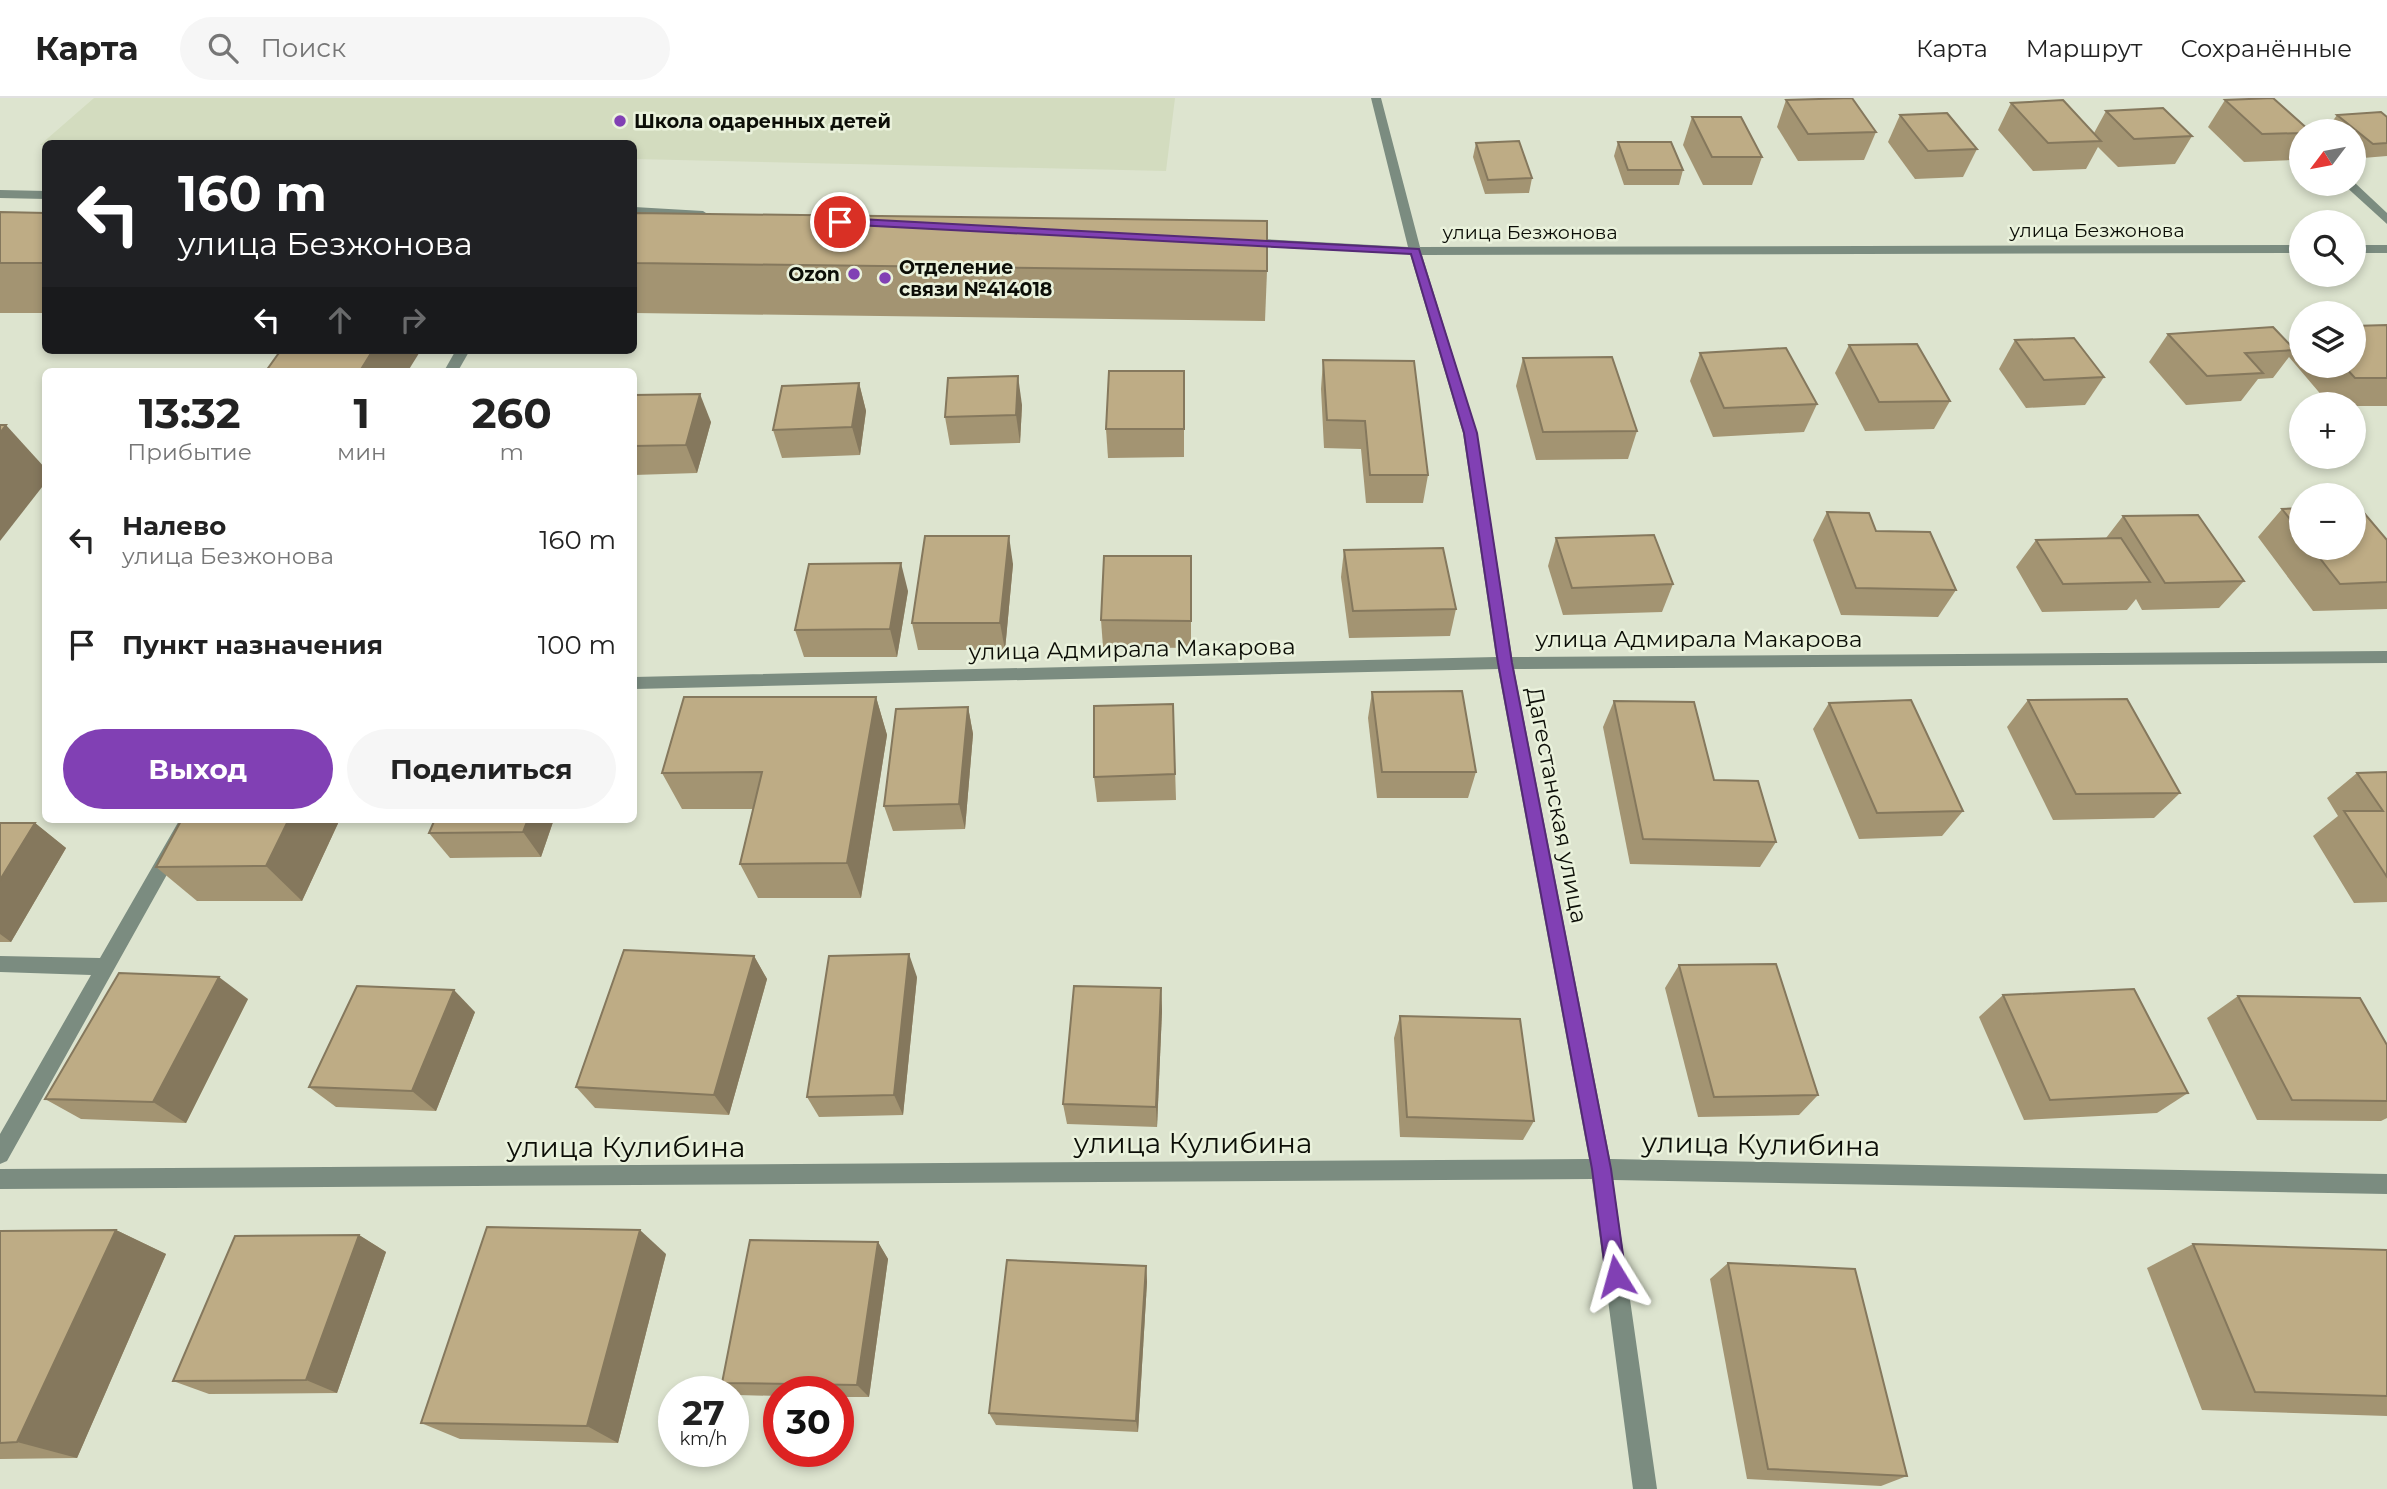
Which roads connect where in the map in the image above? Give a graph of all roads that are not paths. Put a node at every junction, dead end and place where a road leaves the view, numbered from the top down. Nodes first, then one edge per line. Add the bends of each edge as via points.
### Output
1 (1376, 98) edge
2 (0, 194) edge
3 (42, 195) edge
4 (2362, 196) edge
5 (637, 211) edge
6 (718, 215) edge
7 (2387, 220) edge
8 (1234, 242) edge
9 (2289, 249) edge
10 (2366, 249) edge
11 (2387, 249) edge
12 (1415, 251) junction
13 (2387, 657) edge
14 (1505, 663) junction
15 (637, 683) edge
16 (187, 823) edge
17 (0, 964) edge
18 (106, 967) junction
19 (0, 1154) edge
20 (1601, 1169) junction
21 (0, 1179) edge
22 (2387, 1184) edge
23 (1645, 1489) edge

1 - 12 street, Дагестанская улица
2 - 3 street
4 - 7 street
5 - 6 street
8 - 12 street, улица Безжонова
9 - 12 street, улица Безжонова
10 - 11 street
12 - 14 street, Дагестанская улица via 1470,433
13 - 14 street, улица Адмирала Макарова
14 - 15 street, улица Адмирала Макарова
14 - 20 street, Дагестанская улица
16 - 18 street
17 - 18 street
18 - 19 street
20 - 21 street, улица Кулибина
20 - 22 street, улица Кулибина
20 - 23 street, Дагестанская улица

